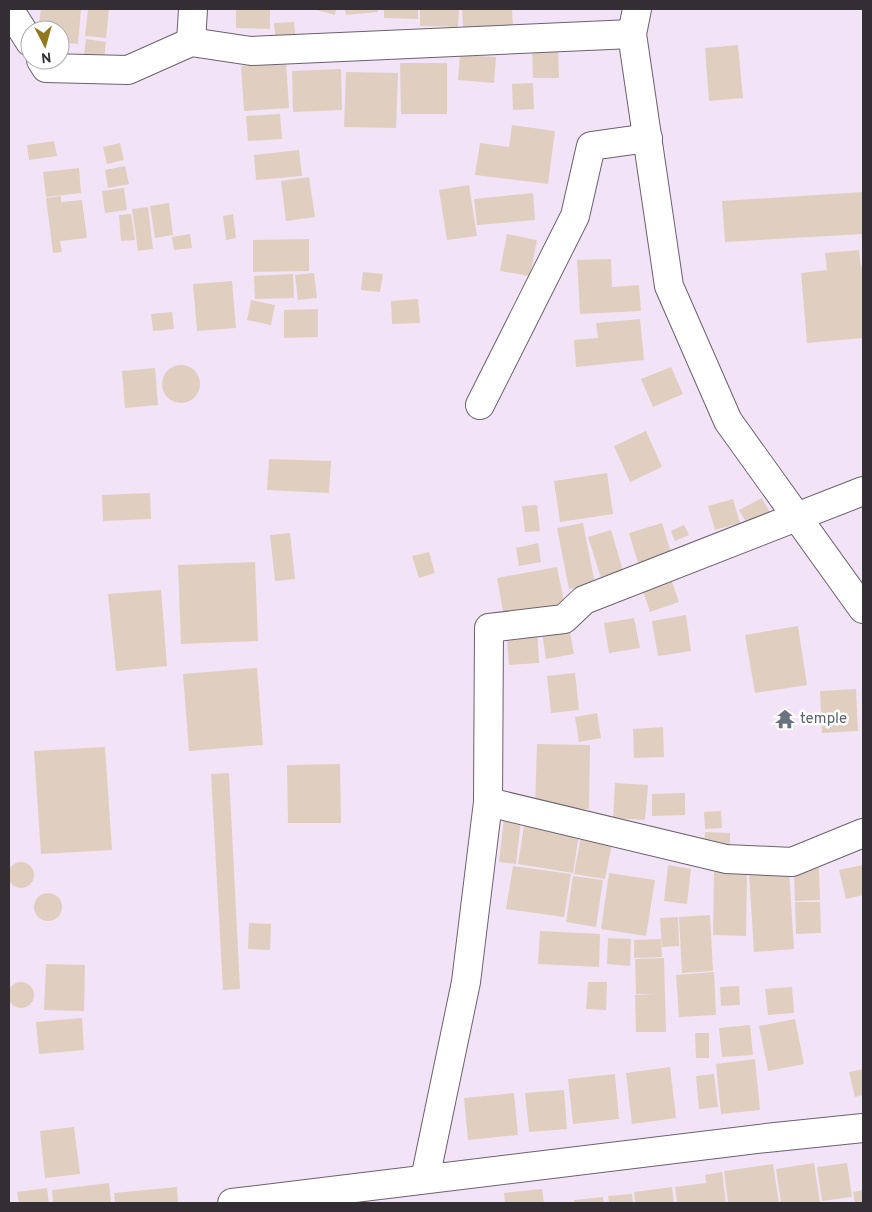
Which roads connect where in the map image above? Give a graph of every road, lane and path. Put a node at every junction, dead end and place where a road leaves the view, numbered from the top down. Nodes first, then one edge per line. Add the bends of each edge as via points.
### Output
1 (9, 9) edge
2 (193, 9) edge
3 (637, 16) edge
4 (20, 26) edge
5 (191, 42) junction
6 (70, 69) edge
7 (648, 138) junction
8 (480, 405) dead end
9 (863, 491) edge
10 (796, 516) junction
11 (863, 609) edge
12 (488, 802) junction
13 (863, 833) edge
14 (863, 1128) edge
15 (425, 1179) junction
16 (232, 1203) edge

1 - 4 street
2 - 5 street
3 - 5 street via 251,52
3 - 7 street
5 - 6 street via 128,70
7 - 8 street via 592,146 575,216
7 - 10 street via 669,286 728,421
9 - 10 street
10 - 11 street
10 - 12 street via 584,600 564,619 489,628
12 - 13 street via 726,859 792,862
12 - 15 street via 466,982
14 - 15 street
15 - 16 street

